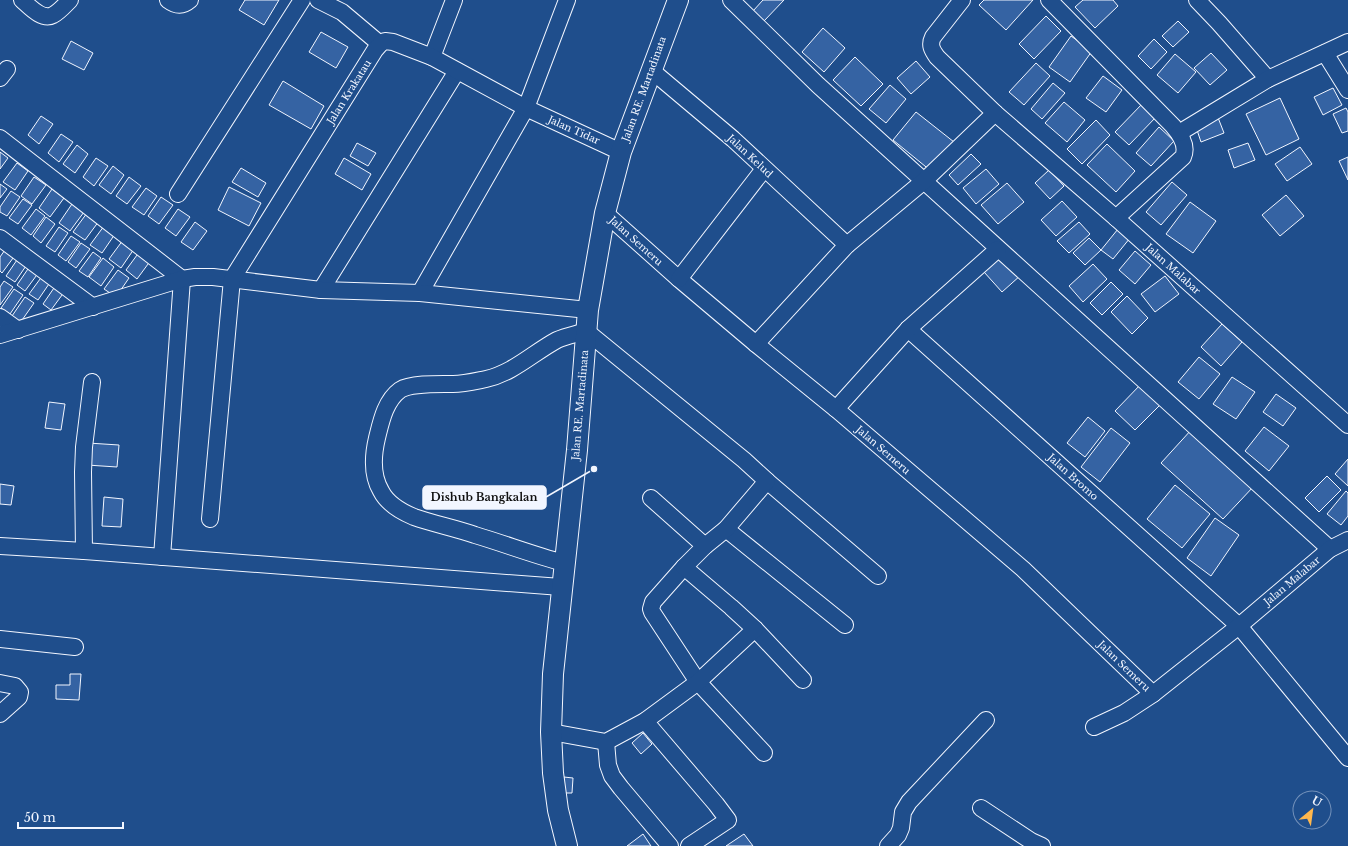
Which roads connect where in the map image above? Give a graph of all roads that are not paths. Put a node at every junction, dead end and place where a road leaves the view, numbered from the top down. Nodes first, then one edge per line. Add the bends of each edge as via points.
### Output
1 (22, 0) edge
2 (70, 0) edge
3 (168, 0) edge
4 (190, 0) edge
5 (302, 0) edge
6 (318, 0) edge
7 (454, 0) edge
8 (567, 0) edge
9 (678, 0) edge
10 (731, 0) edge
11 (962, 0) edge
12 (1049, 0) edge
13 (1197, 0) edge
14 (345, 6) edge
15 (1348, 42) edge
16 (380, 44) junction
17 (1325, 53) junction
18 (432, 57) junction
19 (651, 70) junction
20 (457, 71) junction
21 (1268, 79) junction
22 (1348, 90) edge
23 (526, 108) junction
24 (995, 114) junction
25 (1179, 133) junction
26 (0, 138) edge
27 (621, 152) junction
28 (764, 169) junction
29 (924, 181) junction
30 (178, 194) dead end
31 (606, 213) junction
32 (1116, 218) junction
33 (0, 238) edge
34 (847, 245) junction
35 (998, 249) junction
36 (182, 279) junction
37 (232, 279) junction
38 (679, 279) junction
39 (321, 290) junction
40 (420, 293) junction
41 (93, 307) junction
42 (588, 310) junction
43 (0, 317) edge
44 (908, 329) junction
45 (18, 330) junction
46 (586, 331) junction
47 (0, 335) edge
48 (756, 344) junction
49 (92, 382) dead end
50 (836, 409) junction
51 (1348, 426) edge
52 (766, 481) junction
53 (651, 498) dead end
54 (210, 519) dead end
55 (726, 529) junction
56 (1348, 540) edge
57 (0, 546) edge
58 (705, 546) junction
59 (1330, 549) junction
60 (84, 551) junction
61 (162, 557) junction
62 (564, 563) junction
63 (684, 567) junction
64 (878, 576) dead end
65 (561, 587) junction
66 (845, 625) dead end
67 (1239, 626) junction
68 (755, 629) junction
69 (0, 639) edge
70 (75, 647) dead end
71 (803, 680) dead end
72 (698, 682) junction
73 (0, 683) edge
74 (1154, 694) junction
75 (0, 714) edge
76 (986, 720) dead end
77 (645, 721) junction
78 (1094, 727) dead end
79 (551, 732) junction
80 (606, 742) junction
81 (764, 753) dead end
82 (1348, 758) edge
83 (981, 808) dead end
84 (567, 846) edge
85 (670, 846) edge
86 (689, 846) edge
87 (888, 846) edge
88 (1042, 846) edge

1 - 2 street via 41,14 52,16
3 - 4 street via 180,6
5 - 30 street
6 - 14 street
7 - 18 street
8 - 23 street
9 - 19 main road, Jalan RE. Martadinata
10 - 29 street via 818,85
11 - 24 street, Jalan Malabar via 933,37 931,47 937,58
12 - 25 street
13 - 21 street
14 - 16 street
15 - 17 street
16 - 18 street via 385,41 393,42
16 - 37 street, Jalan Krakatau
17 - 21 street
17 - 22 street
18 - 20 street
19 - 27 main road, Jalan RE. Martadinata
19 - 28 street, Jalan Kelud via 733,139
20 - 23 street
20 - 39 street
21 - 25 street
23 - 27 street, Jalan Tidar
23 - 40 street
24 - 29 street
24 - 32 street, Jalan Malabar
25 - 32 street via 1184,146 1183,157
26 - 36 street
27 - 31 main road, Jalan RE. Martadinata
28 - 34 street, Jalan Kelud
28 - 38 street
29 - 34 street
29 - 35 street
31 - 38 street, Jalan Semeru
31 - 42 main road, Jalan RE. Martadinata
32 - 51 street, Jalan Malabar
33 - 41 street
34 - 48 street
35 - 44 street
35 - 59 street
36 - 37 street
36 - 41 street
36 - 61 street
37 - 39 street
37 - 54 street
38 - 48 street, Jalan Semeru
39 - 40 street
40 - 42 street
41 - 45 street
42 - 46 main road, Jalan RE. Martadinata
43 - 45 street
44 - 50 street
44 - 67 street, Jalan Bromo
45 - 47 street
46 - 52 street via 744,460
46 - 62 main road, Jalan RE. Martadinata via 577,450
46 - 62 street via 559,339 499,375 455,384 440,383 404,388 398,391 388,403 375,448 374,472 381,492 394,505 413,516
48 - 50 street, Jalan Semeru
49 - 60 street via 84,447
50 - 74 street, Jalan Semeru via 1023,570
52 - 55 street
52 - 64 street
53 - 58 street
55 - 58 street
55 - 66 street
56 - 59 street, Jalan Malabar
57 - 60 street
58 - 63 street
59 - 67 street, Jalan Malabar
60 - 61 street
61 - 65 street
62 - 65 main road, Jalan RE. Martadinata
63 - 68 street
63 - 72 street via 653,602 651,609
65 - 79 main road, Jalan RE. Martadinata via 552,674
67 - 74 street, Jalan Malabar
67 - 82 street, Jalan Bromo
68 - 71 street
68 - 72 street
69 - 70 street
72 - 77 street
72 - 81 street
73 - 75 street via 15,686 20,692 19,697
74 - 78 street, Jalan Malabar via 1124,713
76 - 87 street via 909,802 903,812 898,835
77 - 80 street
77 - 86 street via 728,820
79 - 80 street
79 - 84 main road, Jalan RE. Martadinata via 558,810
80 - 85 street via 612,776
83 - 88 street

